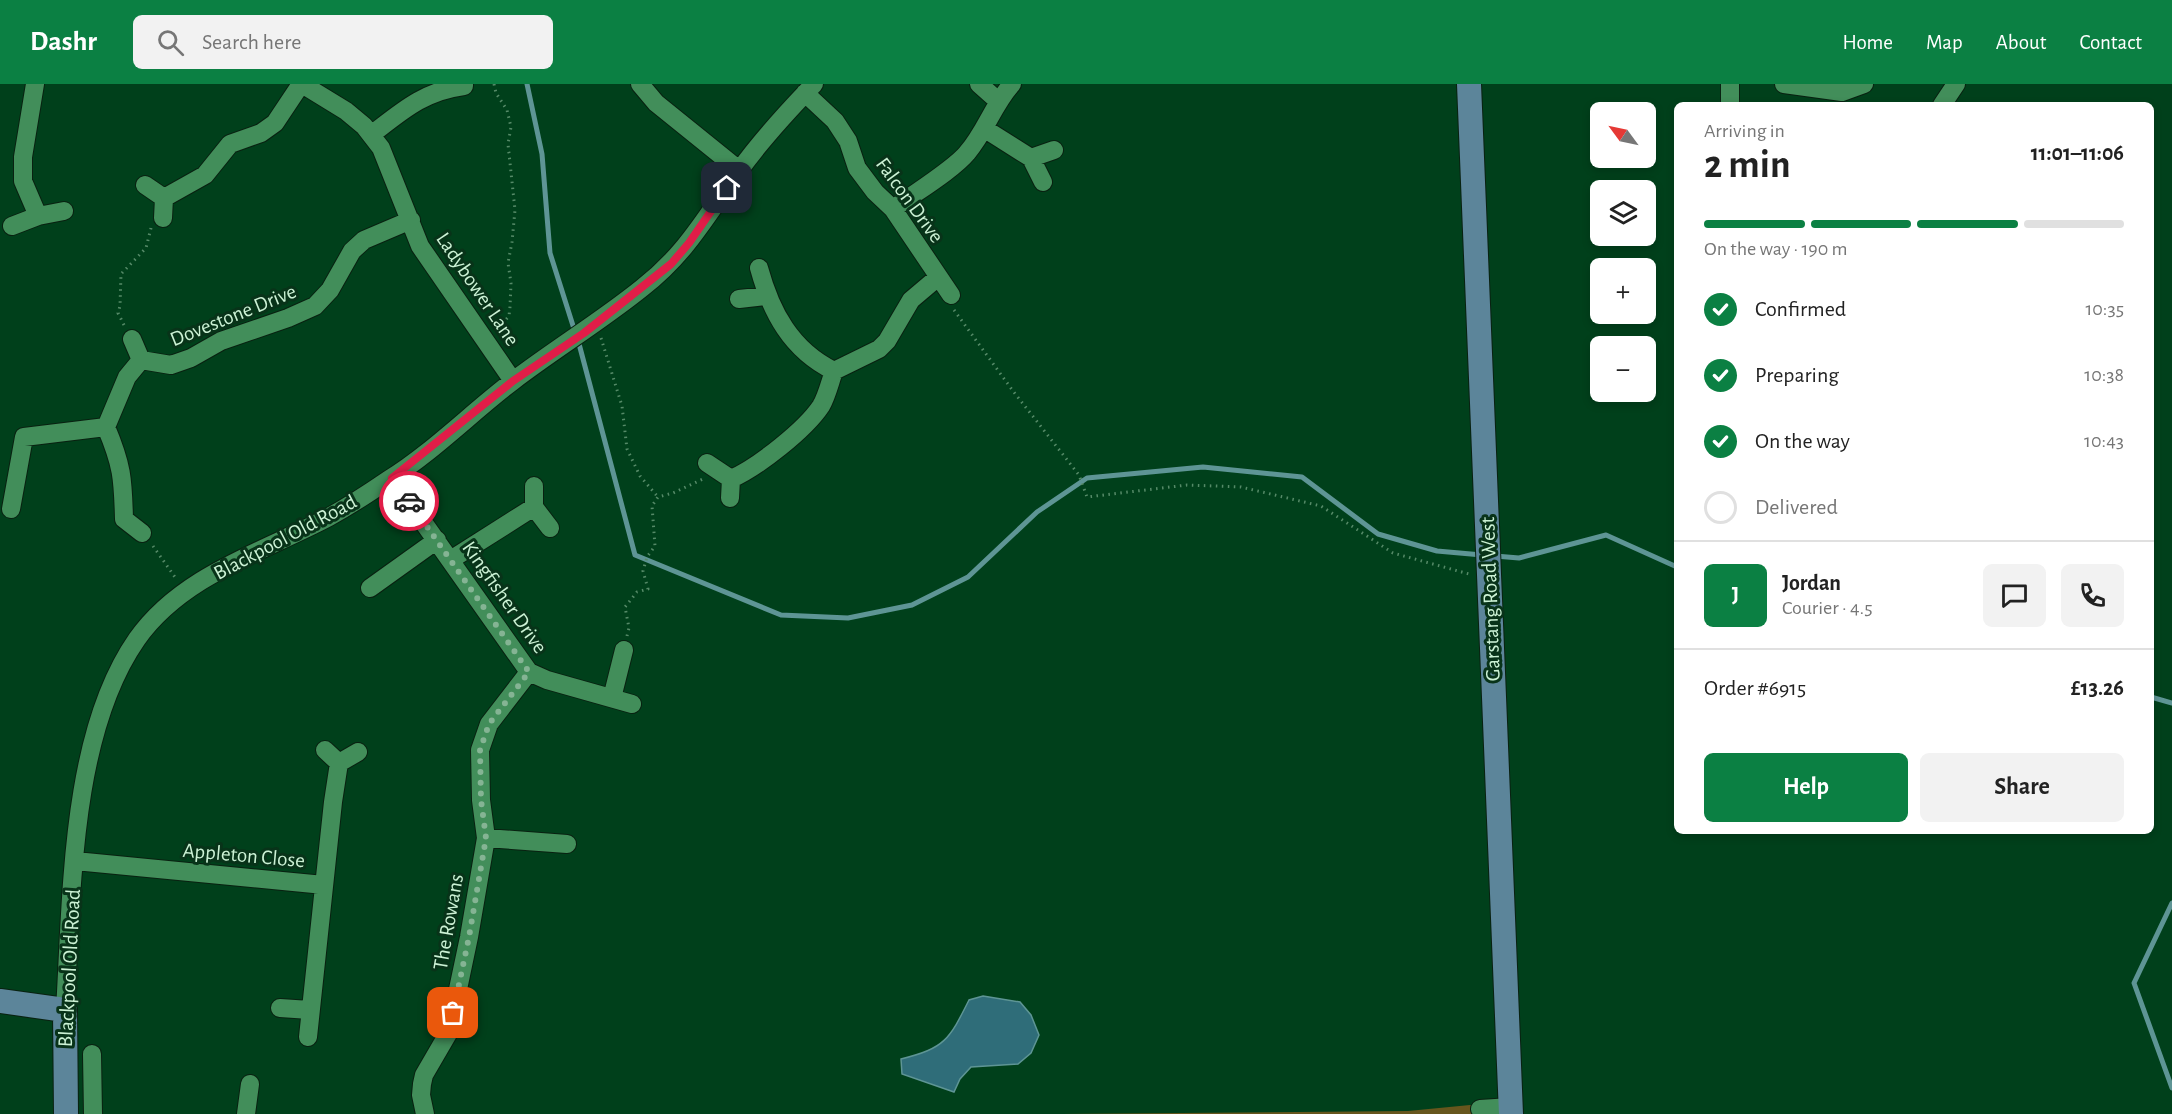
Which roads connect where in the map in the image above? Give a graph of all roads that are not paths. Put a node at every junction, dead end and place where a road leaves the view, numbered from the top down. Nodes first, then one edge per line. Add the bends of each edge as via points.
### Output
1 (35, 84) edge
2 (302, 84) edge
3 (640, 84) edge
4 (979, 84) edge
5 (1012, 84) edge
6 (1469, 84) edge
7 (1730, 84) edge
8 (1784, 84) edge
9 (1864, 84) edge
10 (1956, 84) edge
11 (809, 88) edge
12 (468, 90) edge
13 (997, 100) junction
14 (1730, 102) edge
15 (1944, 102) edge
16 (985, 129) junction
17 (371, 135) junction
18 (1054, 150) dead end
19 (1031, 158) junction
20 (739, 170) junction
21 (1043, 182) dead end
22 (145, 185) dead end
23 (164, 198) junction
24 (893, 209) junction
25 (64, 211) dead end
26 (38, 216) junction
27 (163, 218) road end
28 (411, 220) junction
29 (12, 226) dead end
30 (759, 268) dead end
31 (937, 278) junction
32 (951, 295) road end
33 (767, 296) junction
34 (739, 299) dead end
35 (132, 339) road end
36 (141, 360) junction
37 (834, 370) junction
38 (513, 381) junction
39 (106, 427) junction
40 (721, 477) road end
41 (392, 478) junction
42 (534, 486) dead end
43 (534, 507) junction
44 (11, 509) dead end
45 (550, 528) dead end
46 (142, 533) road end
47 (437, 540) junction
48 (452, 559) junction
49 (370, 588) dead end
50 (624, 650) road end
51 (529, 672) junction
52 (612, 698) junction
53 (632, 704) dead end
54 (325, 750) dead end
55 (358, 752) dead end
56 (339, 763) junction
57 (486, 838) junction
58 (567, 844) dead end
59 (75, 861) junction
60 (324, 885) junction
61 (0, 1001) edge
62 (280, 1008) dead end
63 (65, 1010) junction
64 (310, 1010) junction
65 (308, 1037) dead end
66 (92, 1054) dead end
67 (250, 1084) dead end
68 (1480, 1109) dead end
69 (1511, 1111) edge
70 (66, 1114) edge
71 (93, 1114) edge
72 (246, 1114) edge
73 (425, 1114) edge

1 - 26 street via 23,181
2 - 17 street, Ladybower Lane via 346,111
2 - 23 street via 275,123 261,133 230,144 205,175
3 - 20 street via 656,103
4 - 13 street
5 - 13 street
6 - 69 main road, Garstang Road West
7 - 14 street
8 - 9 street via 1842,92
10 - 15 street
11 - 20 street, Blackpool Old Road
11 - 24 street, Falcon Drive via 848,141 857,168
12 - 17 street via 445,88 426,95
13 - 16 street
16 - 19 street
16 - 24 street via 965,156
17 - 28 street, Ladybower Lane via 388,163
18 - 19 street
19 - 21 street
20 - 38 street, Blackpool Old Road via 671,264
22 - 23 street
23 - 27 street
24 - 31 street, Falcon Drive
25 - 26 street
26 - 29 street
28 - 36 street, Dovestone Drive via 364,240 352,251 330,290 315,306 221,341 171,365
28 - 38 street, Ladybower Lane via 420,246
30 - 33 street
31 - 32 street, Falcon Drive
31 - 37 street, Falcon Drive via 910,300 879,349
33 - 34 street
33 - 37 street via 796,345 819,364
35 - 36 street
36 - 39 street via 127,377
37 - 40 street via 822,404 794,435 745,473
38 - 41 street, Blackpool Old Road
39 - 44 street via 24,437
39 - 46 street via 123,477 117,523
41 - 47 street, Kingfisher Drive
41 - 59 street, Blackpool Old Road via 328,517 184,591 138,638 107,696 89,756
42 - 43 street
43 - 45 street
43 - 48 street
47 - 48 street, Kingfisher Drive
47 - 49 street
48 - 51 street, Kingfisher Drive
50 - 52 street
51 - 52 street, Kingfisher Drive
51 - 57 street, The Rowans via 489,724 480,750
52 - 53 street, Kingfisher Drive
54 - 56 street
55 - 56 street
56 - 60 street, Appleton Close
57 - 58 street
57 - 73 street, The Rowans via 449,1032 422,1084
59 - 60 street, Appleton Close
59 - 63 street, Blackpool Old Road
60 - 64 street
61 - 63 main road
62 - 64 street
63 - 70 main road, Blackpool Old Road
64 - 65 street
66 - 71 street
67 - 72 street
68 - 69 street

